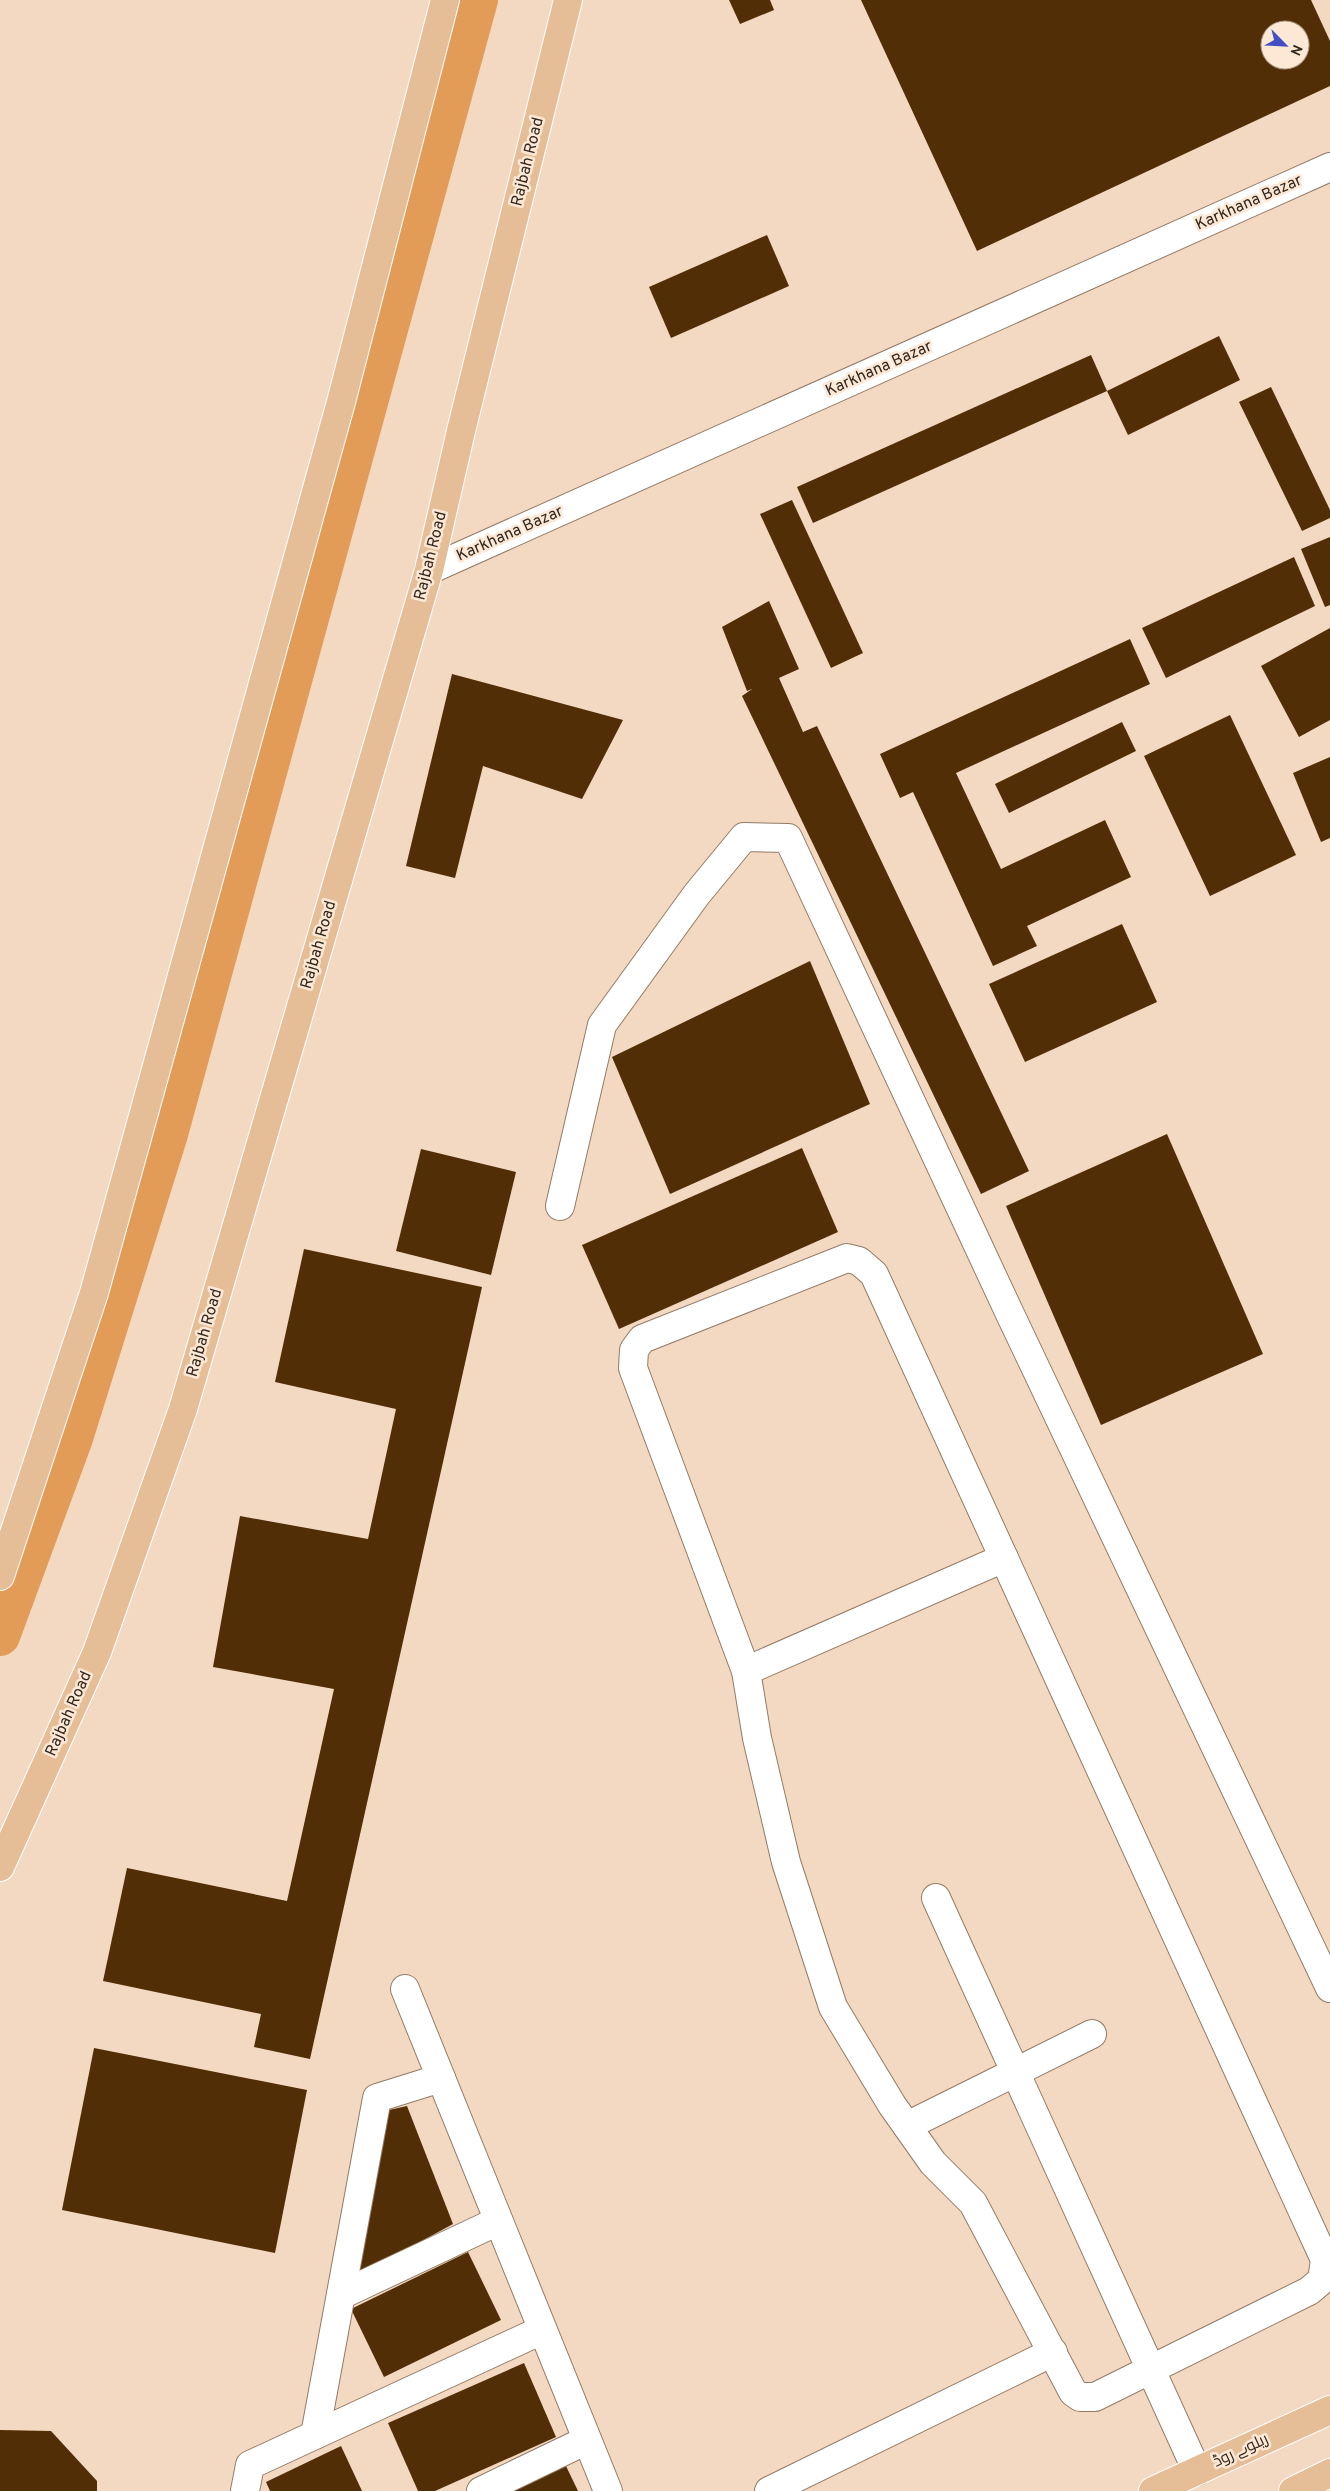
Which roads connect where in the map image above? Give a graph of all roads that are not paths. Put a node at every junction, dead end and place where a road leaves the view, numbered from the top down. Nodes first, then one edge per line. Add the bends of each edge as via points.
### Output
1 (445, 0) edge
2 (568, 0) edge
3 (1330, 167) edge
4 (429, 570) junction
5 (560, 1206) dead end
6 (1004, 1558) junction
7 (0, 1576) edge
8 (746, 1671) junction
9 (0, 1867) edge
10 (936, 1898) dead end
11 (1330, 1988) edge
12 (405, 1989) dead end
13 (1092, 2034) dead end
14 (1015, 2073) junction
15 (441, 2078) junction
16 (908, 2126) junction
17 (498, 2221) junction
18 (341, 2295) junction
19 (542, 2330) junction
20 (1053, 2352) junction
21 (1150, 2369) junction
22 (1330, 2410) edge
23 (315, 2435) junction
24 (587, 2440) junction
25 (1197, 2471) junction
26 (1330, 2474) edge
27 (245, 2491) edge
28 (481, 2491) edge
29 (608, 2491) edge
30 (769, 2491) edge
31 (1153, 2491) edge
32 (1293, 2491) edge

1 - 7 main road via 341,402 94,1294
2 - 4 main road, Rajbah Road via 460,431
3 - 4 street, Karkhana Bazar
4 - 9 main road, Rajbah Road via 183,1408 97,1652
5 - 11 street via 602,1025 697,894 744,837 788,838
6 - 8 street
6 - 8 street via 874,1274 859,1261 847,1258 642,1339 634,1350 633,1368
6 - 21 street via 1325,2260 1322,2280 1309,2291
8 - 16 street via 757,1738 786,1862 833,2007
10 - 14 street
12 - 15 street
13 - 14 street
14 - 16 street
14 - 21 street
15 - 17 street
15 - 18 street via 377,2098
16 - 20 street via 932,2163 973,2203
17 - 18 street
17 - 19 street
18 - 23 street
19 - 23 street
19 - 24 street
20 - 21 street via 1073,2392 1080,2396 1094,2398
20 - 30 street
21 - 25 street
22 - 25 main road, ریلوے روڈ
23 - 27 street via 250,2465
24 - 28 street
24 - 29 street
25 - 31 main road, ریلوے روڈ
26 - 32 main road

